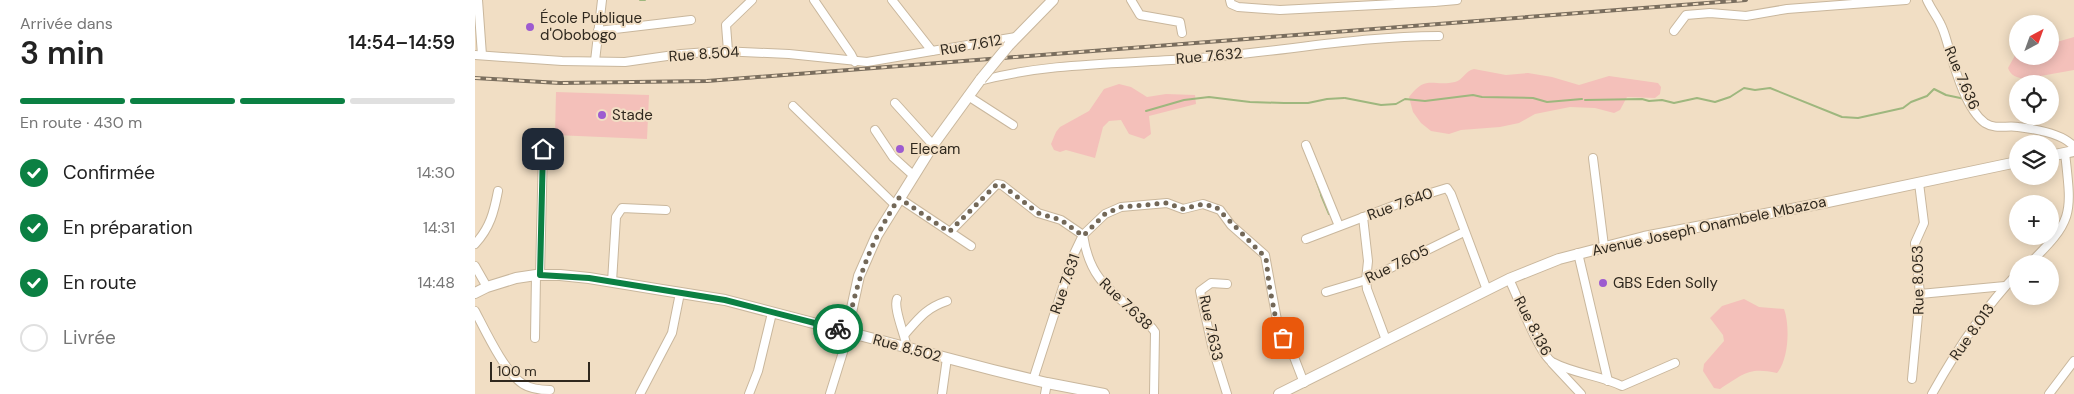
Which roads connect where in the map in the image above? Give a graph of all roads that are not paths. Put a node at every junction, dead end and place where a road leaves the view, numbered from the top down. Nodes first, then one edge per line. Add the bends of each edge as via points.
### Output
1 (478, 0) edge
2 (602, 0) edge
3 (752, 0) edge
4 (814, 0) edge
5 (892, 0) edge
6 (1053, 0) edge
7 (1131, 0) edge
8 (1230, 0) edge
9 (1457, 0) edge
10 (1906, 0) edge
11 (1927, 0) edge
12 (1434, 1) edge
13 (1328, 4) edge
14 (691, 20) dead end
15 (598, 30) junction
16 (1674, 31) dead end
17 (1182, 33) dead end
18 (1439, 36) dead end
19 (1013, 41) junction
20 (728, 51) junction
21 (932, 51) junction
22 (478, 55) edge
23 (595, 61) junction
24 (855, 62) junction
25 (980, 80) junction
26 (968, 96) junction
27 (895, 103) dead end
28 (793, 106) dead end
29 (1013, 125) dead end
30 (875, 130) dead end
31 (933, 145) junction
32 (1306, 145) dead end
33 (543, 149) dead end
34 (2071, 150) edge
35 (1593, 158) dead end
36 (2009, 164) edge
37 (914, 176) junction
38 (1919, 183) junction
39 (498, 191) dead end
40 (897, 202) junction
41 (667, 210) dead end
42 (1363, 218) junction
43 (1339, 226) junction
44 (949, 232) junction
45 (1464, 232) junction
46 (1083, 236) junction
47 (1307, 239) dead end
48 (475, 244) edge
49 (971, 246) dead end
50 (1605, 246) junction
51 (1578, 253) junction
52 (2038, 255) edge
53 (475, 266) edge
54 (538, 275) junction
55 (1509, 279) junction
56 (1365, 280) junction
57 (612, 282) junction
58 (2009, 282) edge
59 (1227, 284) dead end
60 (2005, 286) junction
61 (487, 287) junction
62 (1487, 290) junction
63 (680, 292) junction
64 (1327, 292) dead end
65 (475, 293) edge
66 (1920, 294) junction
67 (897, 299) dead end
68 (947, 301) dead end
69 (475, 311) edge
70 (772, 313) junction
71 (847, 331) junction
72 (905, 334) junction
73 (535, 338) dead end
74 (1386, 340) junction
75 (907, 348) junction
76 (947, 358) junction
77 (1550, 361) junction
78 (2074, 362) edge
79 (1675, 363) dead end
80 (1913, 379) dead end
81 (1033, 380) junction
82 (1608, 381) junction
83 (1304, 383) junction
84 (1046, 389) edge
85 (550, 390) dead end
86 (640, 394) edge
87 (749, 394) edge
88 (830, 394) edge
89 (942, 394) edge
90 (1104, 394) edge
91 (1154, 394) edge
92 (1227, 394) edge
93 (1281, 394) edge
94 (1581, 394) edge
95 (1932, 394) edge
96 (2049, 394) edge

1 - 22 street
2 - 15 street
3 - 20 street via 726,26
4 - 24 street
5 - 21 street, Rue 7.612
6 - 19 main road
7 - 17 street, Rue 7.632 via 1139,15 1180,22
8 - 13 street via 1238,7 1256,9
9 - 12 street
10 - 16 street via 1787,9 1746,16 1686,15
11 - 34 street, Rue 7.636 via 1941,23 1956,72 1980,119 1997,128 2019,127 2059,136 2067,140
12 - 13 street
14 - 15 street
15 - 23 street
18 - 25 street, Rue 7.632 via 1186,60 1049,68
19 - 21 street, Rue 7.612
19 - 25 main road, bridge
20 - 23 street, Rue 8.504 via 625,62
20 - 24 street, Rue 8.504
21 - 24 street, Rue 8.504 via 882,61
22 - 23 street, Rue 8.504
25 - 26 main road
26 - 29 street
26 - 31 main road
27 - 31 street
28 - 40 street
30 - 37 street via 893,157
31 - 37 main road
32 - 43 street
33 - 54 street
34 - 52 street via 2070,200 2065,223
35 - 50 street
36 - 38 main road, Avenue Joseph Onambele Mbazoa
37 - 40 main road
38 - 50 main road, Avenue Joseph Onambele Mbazoa
38 - 66 street, Rue 8.053 via 1924,223 1915,243
39 - 48 street via 488,229
40 - 44 street
40 - 71 main road via 865,263
41 - 57 street via 622,208 617,212
42 - 43 street, Rue 7.640
42 - 45 street, Rue 7.640 via 1411,198 1447,188
42 - 56 street via 1368,261
43 - 47 street, Rue 7.640
44 - 46 street via 997,184 1038,213 1065,223
44 - 49 street
45 - 56 street, Rue 7.605
45 - 62 street, Rue 7.640
46 - 81 street, Rue 7.631 via 1073,256
46 - 83 street, Rue 7.631 via 1105,214 1121,207 1167,203 1183,209 1203,204 1220,210 1266,258 1279,331
46 - 91 street, Rue 7.638 via 1086,257 1097,276 1155,332
50 - 51 main road, Avenue Joseph Onambele Mbazoa
51 - 55 main road, Avenue Joseph Onambele Mbazoa
51 - 82 street
53 - 61 street
54 - 57 main road, Rue 8.502
54 - 61 main road, Rue 8.502
54 - 73 street
55 - 62 main road, Avenue Joseph Onambele Mbazoa
55 - 77 street, Rue 8.136 via 1531,329
56 - 64 street, Rue 7.605
56 - 74 street
57 - 63 main road, Rue 8.502
58 - 60 street, Rue 8.013
59 - 92 street, Rue 7.633 via 1211,282 1200,291
60 - 66 street
60 - 95 street, Rue 8.013 via 1969,334
61 - 65 main road, Rue 8.502
62 - 74 main road, Avenue Joseph Onambele Mbazoa
63 - 70 main road, Rue 8.502
63 - 86 street via 672,333
66 - 80 street, Rue 8.053
67 - 72 street via 895,306
68 - 72 street via 924,312
69 - 85 street via 493,345 522,383
70 - 71 main road, Rue 8.502
70 - 87 street
71 - 75 main road, Rue 8.502
71 - 88 street
72 - 75 street
74 - 83 main road, Avenue Joseph Onambele Mbazoa
75 - 76 main road, Rue 8.502
76 - 81 main road, Rue 8.502
76 - 89 street
77 - 82 street, Rue 8.136
77 - 94 street
78 - 96 street
79 - 82 street, Rue 8.136 via 1622,386
81 - 84 main road, Rue 8.502
83 - 93 main road, Avenue Joseph Onambele Mbazoa
84 - 90 main road, Rue 8.502

